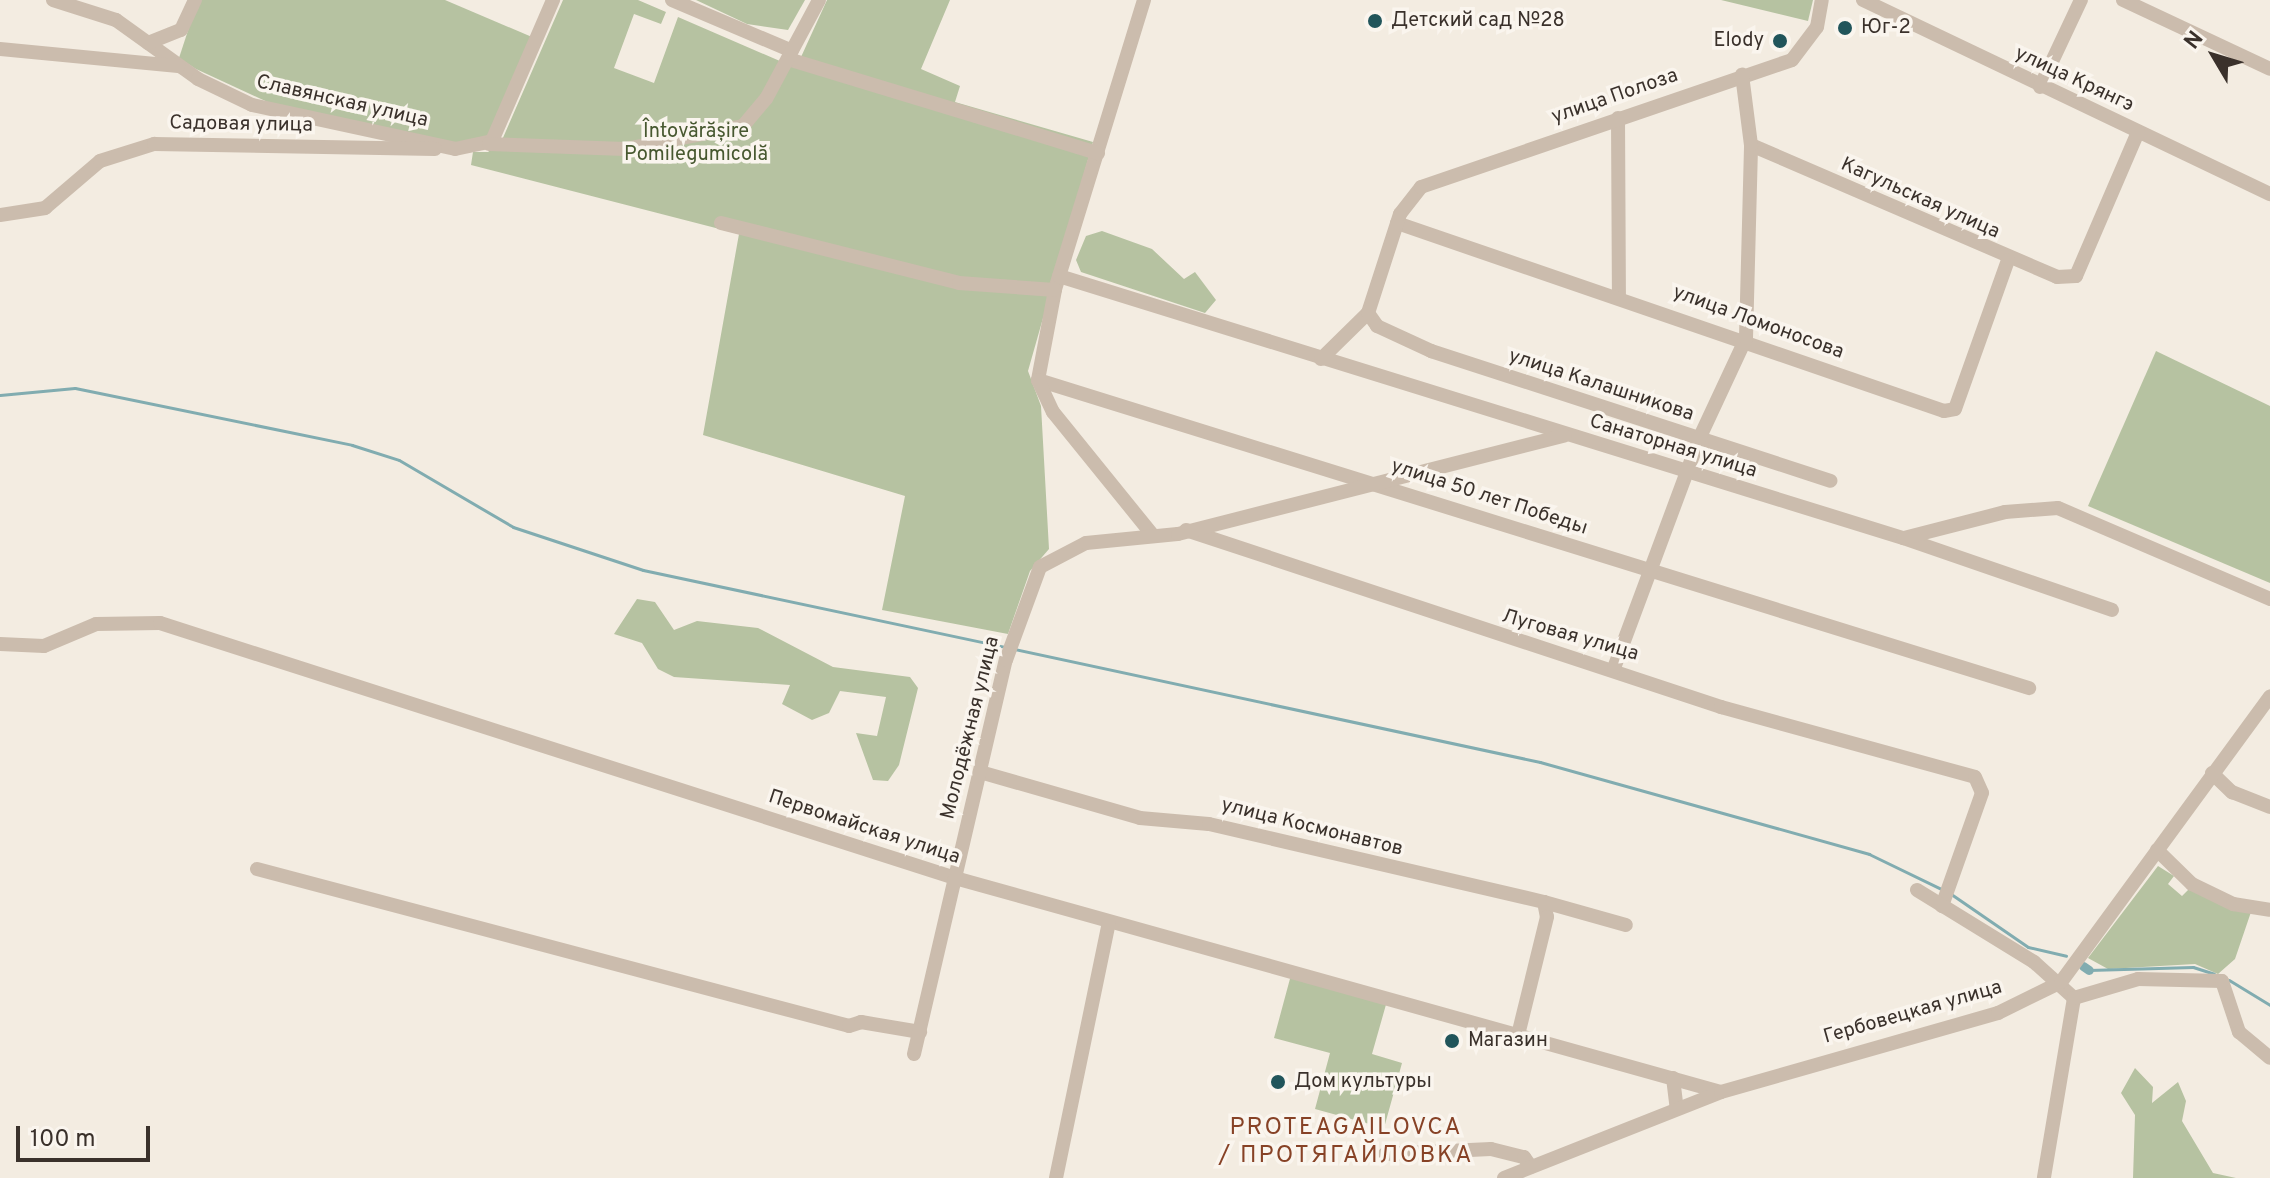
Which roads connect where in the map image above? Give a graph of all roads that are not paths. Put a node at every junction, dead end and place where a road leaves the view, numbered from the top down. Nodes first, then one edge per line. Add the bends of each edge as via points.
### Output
1 (53, 0) edge
2 (195, 0) edge
3 (553, 0) edge
4 (672, 0) edge
5 (819, 0) edge
6 (1144, 0) edge
7 (1822, 0) edge
8 (1863, 0) edge
9 (2081, 0) edge
10 (2123, 0) edge
11 (148, 43) junction
12 (0, 49) edge
13 (790, 55) junction
14 (180, 66) junction
15 (2270, 69) edge
16 (1742, 75) junction
17 (2040, 87) junction
18 (1618, 118) junction
19 (2138, 132) junction
20 (489, 144) junction
21 (1751, 145) junction
22 (455, 149) junction
23 (1098, 153) junction
24 (2270, 194) edge
25 (0, 215) edge
26 (1398, 218) junction
27 (721, 223) dead end
28 (2008, 260) junction
29 (1057, 283) junction
30 (1619, 295) junction
31 (1368, 313) junction
32 (1746, 338) junction
33 (1321, 359) junction
34 (1038, 380) junction
35 (1566, 435) junction
36 (1699, 439) junction
37 (1686, 473) junction
38 (1830, 481) dead end
39 (1383, 484) junction
40 (1186, 530) junction
41 (1151, 533) junction
42 (1903, 538) junction
43 (1653, 572) junction
44 (2270, 599) edge
45 (2112, 610) dead end
46 (0, 644) edge
47 (1614, 668) junction
48 (2029, 688) dead end
49 (2270, 696) edge
50 (980, 772) junction
51 (2212, 773) junction
52 (2270, 807) edge
53 (2157, 850) junction
54 (257, 869) dead end
55 (955, 878) junction
56 (1917, 890) dead end
57 (1946, 897) junction
58 (1544, 902) junction
59 (2270, 910) edge
60 (1109, 922) junction
61 (1626, 925) dead end
62 (2061, 982) junction
63 (2074, 998) junction
64 (1519, 1031) junction
65 (920, 1032) junction
66 (914, 1054) dead end
67 (2270, 1058) edge
68 (1673, 1078) junction
69 (1721, 1092) junction
70 (1677, 1109) junction
71 (1385, 1154) dead end
72 (1531, 1167) junction
73 (1056, 1178) edge
74 (1504, 1178) edge
75 (2044, 1178) edge

1 - 11 street, Славянская улица via 116,20
2 - 11 street via 181,30
3 - 20 street via 534,58
4 - 13 street
5 - 13 street, Славянская улица
6 - 23 street
7 - 16 street, улица Полоза via 1817,27 1792,60
8 - 17 street, улица Крянгэ
9 - 17 street
10 - 15 street
11 - 14 street, Славянская улица
12 - 14 street
13 - 20 street, Славянская улица via 757,113 728,131 625,149
13 - 23 street
14 - 22 street, Славянская улица via 252,105
16 - 18 street, улица Полоза
16 - 21 street
17 - 19 street, улица Крянгэ
18 - 26 street, улица Полоза via 1421,187
18 - 30 street
19 - 24 street, улица Крянгэ
19 - 28 street, Кагульская улица via 2076,276
20 - 22 street, Славянская улица
21 - 28 street, Кагульская улица
21 - 32 street
22 - 25 street, Садовая улица via 154,144 100,161 45,208
23 - 29 street
26 - 30 street, улица Ломоносова
26 - 31 street
27 - 29 street, Санаторная улица via 959,283
28 - 32 street, улица Ломоносова via 1955,409 1944,411
29 - 33 street, Санаторная улица
29 - 34 street
30 - 32 street, улица Ломоносова
31 - 33 street
31 - 36 street, улица Калашникова via 1377,326 1431,351
32 - 36 street
33 - 35 street, Санаторная улица
34 - 39 street, улица 50 лет Победы
34 - 41 street via 1053,412
35 - 37 street, Санаторная улица
35 - 39 street
36 - 37 street
36 - 38 street, улица Калашникова
37 - 42 street, Санаторная улица
37 - 43 street
39 - 40 street
39 - 43 street, улица 50 лет Победы
40 - 41 street
40 - 47 street, Луговая улица
41 - 50 street, Молодёжная улица via 1056,556 1029,589
42 - 44 street via 2005,512 2058,508
42 - 45 street, Санаторная улица
43 - 47 street
43 - 48 street, улица 50 лет Победы
46 - 55 street, Первомайская улица via 44,646 96,624 160,623
47 - 57 street, Луговая улица via 1721,707 1947,768 1983,783
49 - 51 street, Гербовецкая улица
50 - 55 street, Молодёжная улица
50 - 58 street, улица Космонавтов via 1140,818 1209,824
51 - 52 street via 2232,792
51 - 53 street, Гербовецкая улица
53 - 59 street via 2192,884 2233,904
53 - 62 street, Гербовецкая улица
54 - 65 street via 849,1026 861,1022
55 - 60 street, Первомайская улица
55 - 65 street, Молодёжная улица
56 - 57 street
57 - 62 street
58 - 61 street, улица Космонавтов
58 - 64 street via 1547,917
60 - 64 street, Первомайская улица
60 - 73 street
62 - 63 street
62 - 69 street, Гербовецкая улица via 1998,1013
63 - 67 street via 2138,979 2222,981 2239,1032
63 - 75 street
64 - 68 street, Первомайская улица
65 - 66 street, Молодёжная улица
68 - 69 street, Первомайская улица
68 - 70 street
69 - 70 street, Гербовецкая улица
70 - 72 street, Гербовецкая улица
71 - 72 street via 1491,1149 1524,1157
72 - 74 street, Гербовецкая улица

